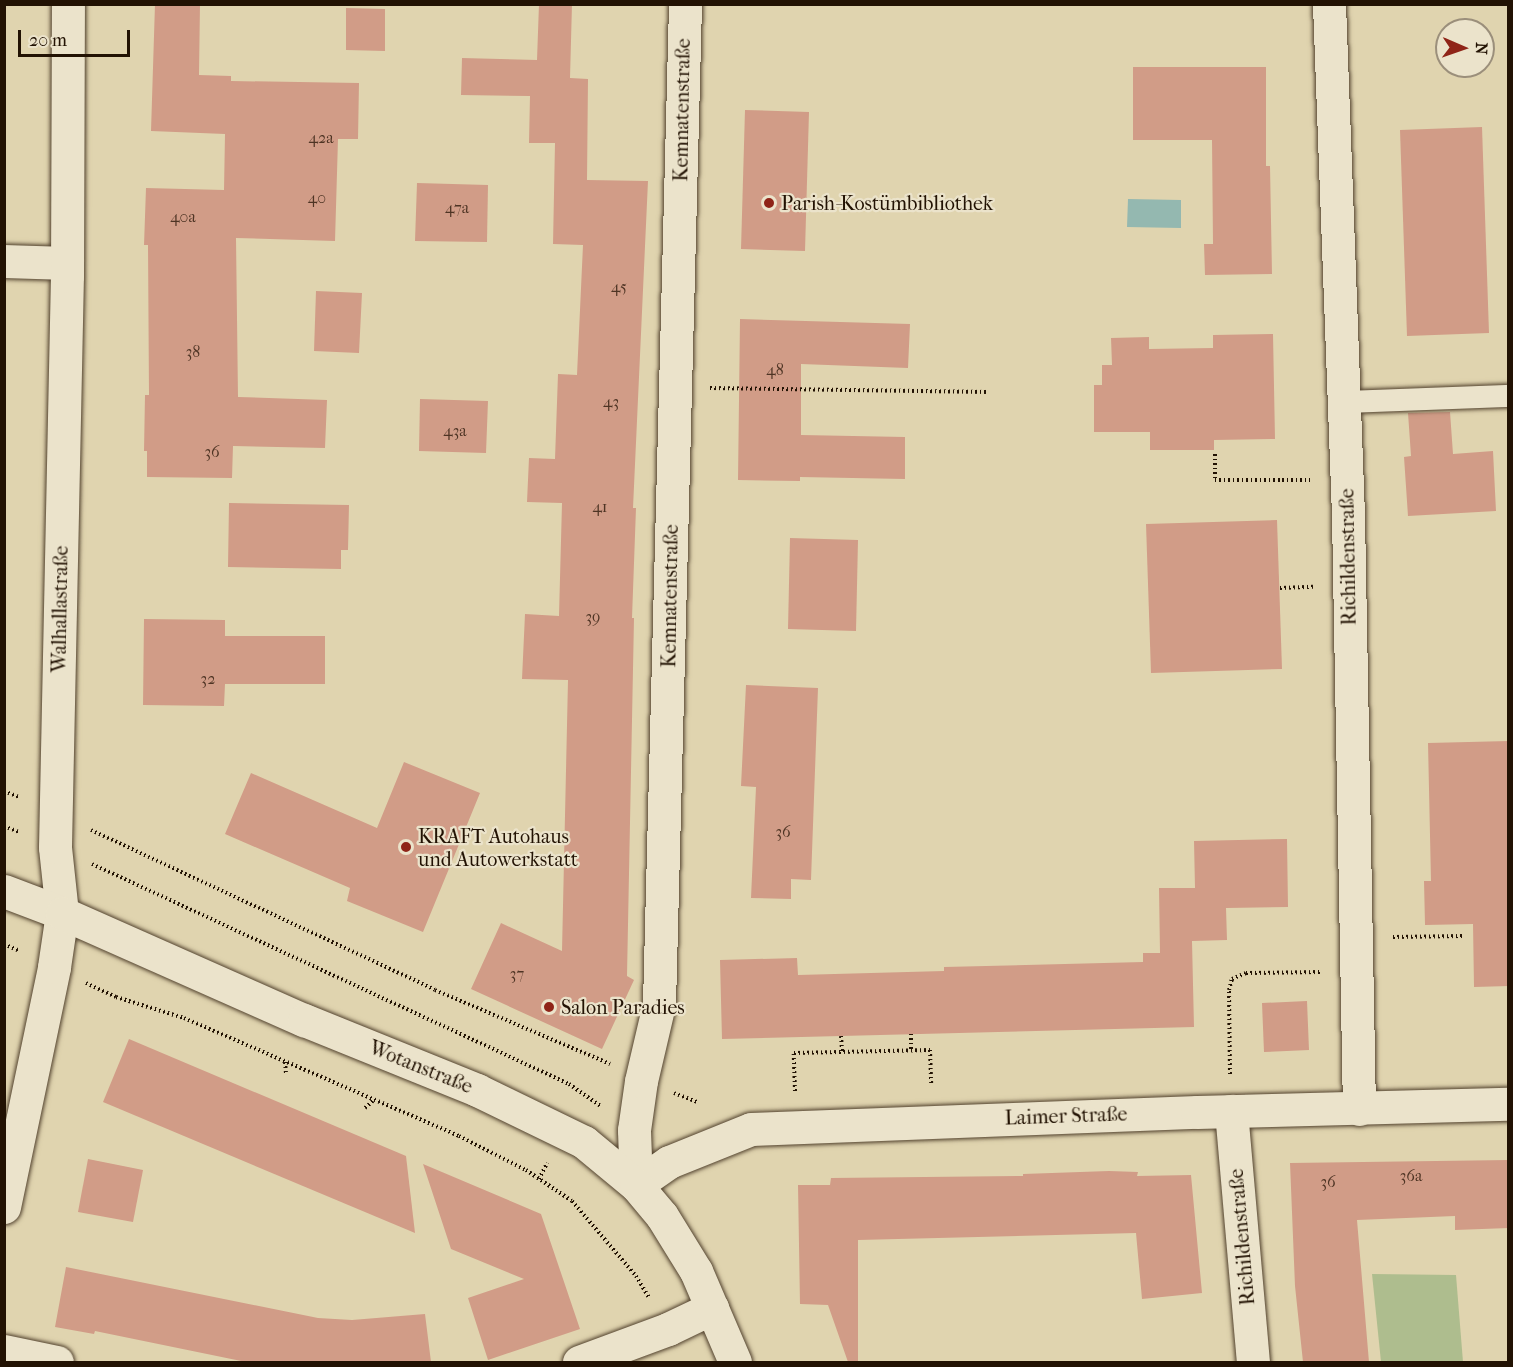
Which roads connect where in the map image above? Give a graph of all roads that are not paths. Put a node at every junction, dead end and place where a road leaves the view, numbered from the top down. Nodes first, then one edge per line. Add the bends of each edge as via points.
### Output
1 (68, 4) edge
2 (685, 4) edge
3 (1329, 4) edge
4 (4, 261) edge
5 (67, 263) junction
6 (1509, 396) edge
7 (1344, 402) junction
8 (4, 891) edge
9 (62, 914) junction
10 (1509, 1104) edge
11 (1359, 1110) junction
12 (1231, 1111) junction
13 (636, 1185) junction
14 (4, 1207) edge
15 (712, 1308) junction
16 (4, 1351) edge
17 (57, 1362) edge
18 (579, 1362) edge
19 (735, 1362) edge
20 (1253, 1362) edge

1 - 5 street, Walhallastraße
2 - 13 street, Kemnatenstraße via 659,1004 634,1130
3 - 7 street, Richildenstraße
4 - 5 street
5 - 9 street, Walhallastraße via 55,846
6 - 7 lane
7 - 11 street, Richildenstraße
8 - 9 street, Wotanstraße
9 - 13 street, Wotanstraße via 304,1020 477,1090 584,1142
9 - 14 street, Walhallastraße
10 - 11 street, Laimer Straße
11 - 12 street, Laimer Straße
12 - 13 street, Laimer Straße via 751,1129 669,1162
12 - 20 street, Richildenstraße
13 - 15 street, Wotanstraße via 662,1216 696,1270
15 - 18 street
15 - 19 street, Wotanstraße
16 - 17 street

